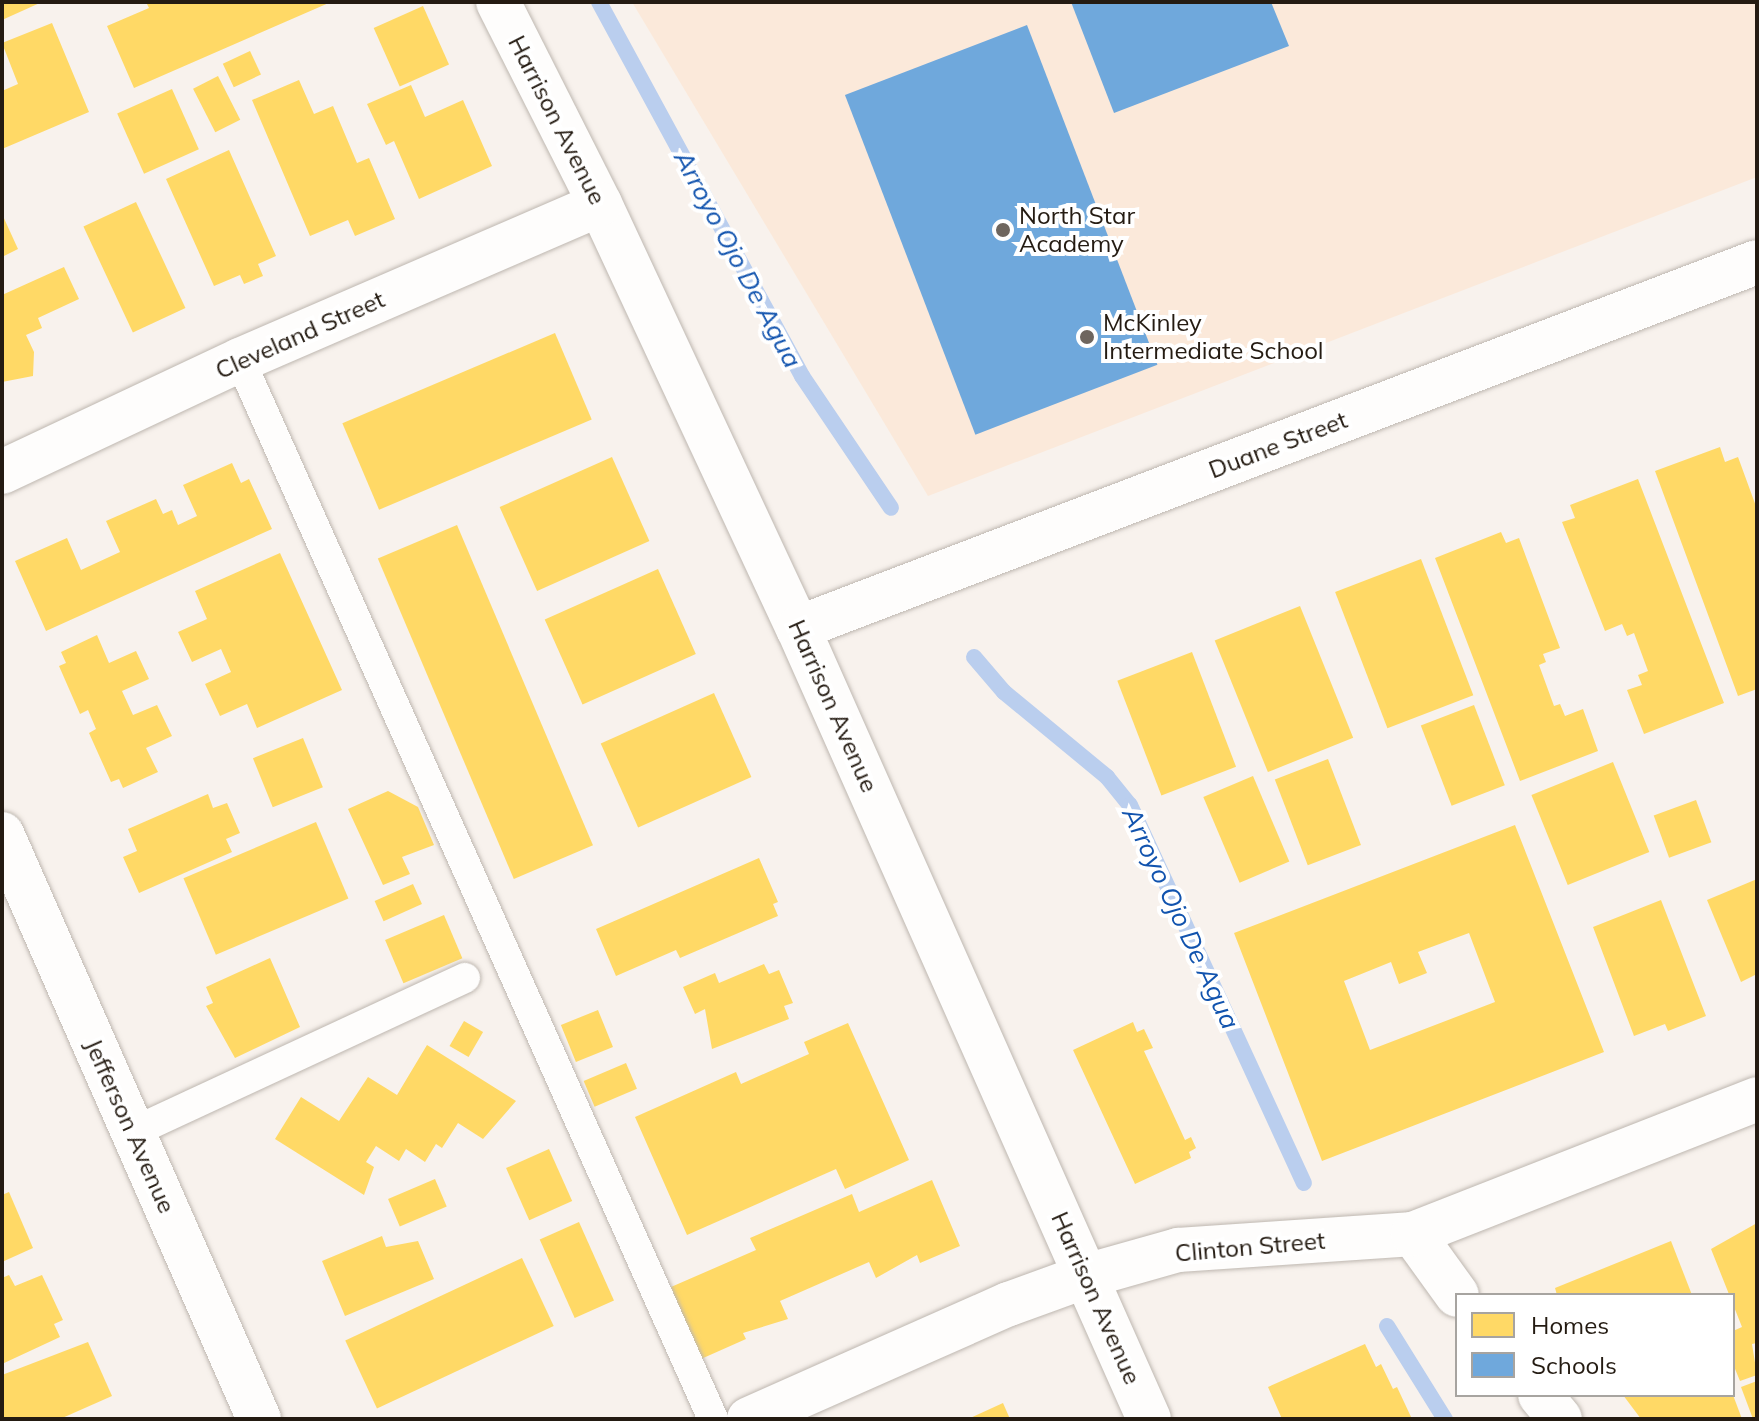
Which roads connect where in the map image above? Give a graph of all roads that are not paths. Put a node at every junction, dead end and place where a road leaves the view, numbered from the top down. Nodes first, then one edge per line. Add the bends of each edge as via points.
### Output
1 (498, 2) edge
2 (600, 204) junction
3 (1757, 262) edge
4 (240, 360) junction
5 (2, 472) edge
6 (798, 628) junction
7 (2, 834) edge
8 (465, 978) dead end
9 (1757, 1099) edge
10 (133, 1132) junction
11 (1413, 1234) junction
12 (1086, 1276) junction
13 (1456, 1293) edge
14 (1542, 1397) edge
15 (259, 1419) edge
16 (713, 1419) edge
17 (749, 1419) edge
18 (1149, 1419) edge
19 (1560, 1419) edge

1 - 2 street, Harrison Avenue
2 - 4 street, Cleveland Street
2 - 6 street, Harrison Avenue
3 - 6 street, Duane Street
4 - 5 street, Cleveland Street
4 - 16 lane
6 - 12 street, Harrison Avenue
7 - 10 street, Jefferson Avenue
8 - 10 lane
9 - 11 street, Clinton Street
10 - 15 street, Jefferson Avenue
11 - 12 street, Clinton Street via 1178,1250
11 - 13 street
12 - 17 street, Clinton Street via 1009,1304
12 - 18 street, Harrison Avenue
14 - 19 street

